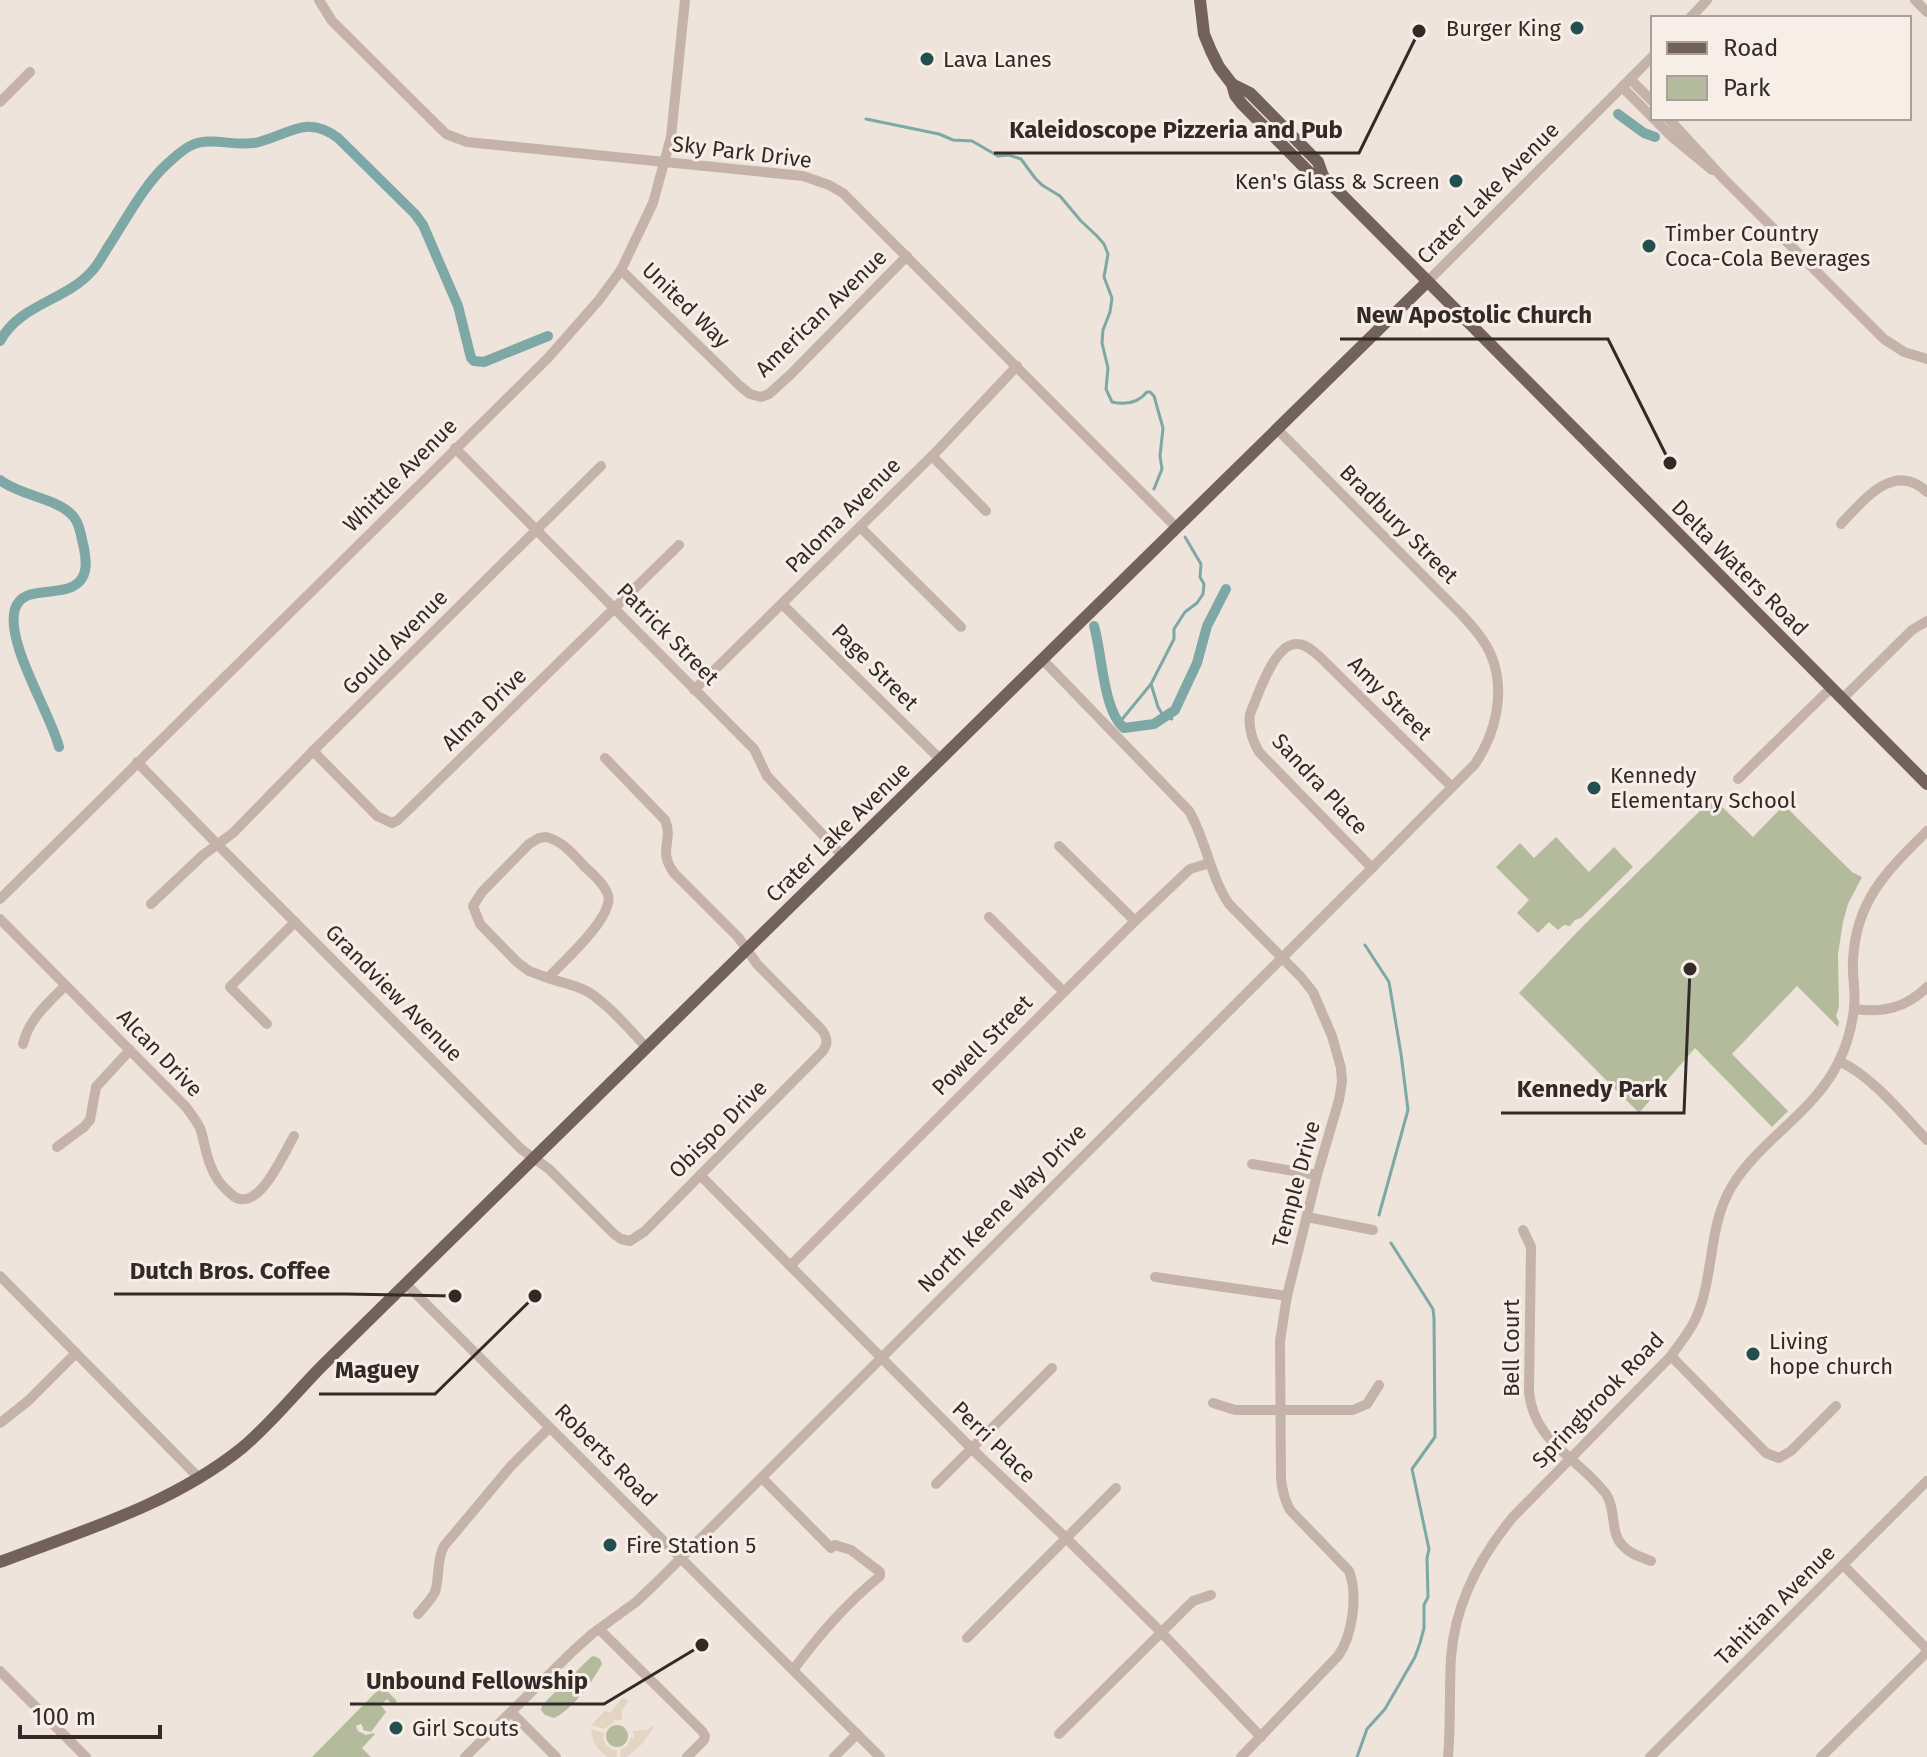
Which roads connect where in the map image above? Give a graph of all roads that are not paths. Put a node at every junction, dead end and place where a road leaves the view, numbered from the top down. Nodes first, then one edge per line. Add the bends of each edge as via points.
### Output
1 (319, 0) edge
2 (685, 0) edge
3 (1200, 0) edge
4 (1707, 0) edge
5 (1915, 0) edge
6 (1927, 12) edge
7 (1692, 16) edge
8 (1651, 58) edge
9 (30, 72) dead end
10 (1626, 83) junction
11 (1651, 101) edge
12 (0, 102) edge
13 (1651, 112) edge
14 (1658, 120) edge
15 (1670, 120) edge
16 (666, 162) junction
17 (1723, 178) junction
18 (907, 256) junction
19 (621, 270) junction
20 (1427, 282) junction
21 (1927, 359) edge
22 (1017, 366) junction
23 (761, 397) joint
24 (1277, 429) junction
25 (455, 448) junction
26 (932, 456) junction
27 (601, 466) dead end
28 (1927, 492) edge
29 (986, 511) dead end
30 (1841, 524) dead end
31 (860, 527) junction
32 (1176, 527) junction
33 (537, 530) junction
34 (679, 545) dead end
35 (782, 604) junction
36 (615, 609) junction
37 (1927, 621) edge
38 (961, 627) dead end
39 (1295, 643) joint
40 (1489, 651) joint
41 (1042, 659) junction
42 (1831, 688) junction
43 (694, 690) junction
44 (1842, 699) junction
45 (313, 751) junction
46 (605, 758) dead end
47 (940, 759) junction
48 (137, 762) junction
49 (1738, 779) dead end
50 (1927, 784) edge
51 (1452, 787) junction
52 (1927, 831) edge
53 (217, 844) junction
54 (1059, 846) dead end
55 (842, 855) junction
56 (1210, 863) junction
57 (1372, 868) junction
58 (0, 899) edge
59 (151, 904) dead end
60 (989, 917) dead end
61 (0, 919) edge
62 (1135, 921) junction
63 (295, 922) junction
64 (747, 949) junction
65 (1281, 958) junction
66 (548, 978) junction
67 (65, 986) junction
68 (1927, 987) edge
69 (1063, 991) junction
70 (1854, 1009) junction
71 (267, 1024) dead end
72 (23, 1044) dead end
73 (646, 1047) junction
74 (130, 1050) junction
75 (1839, 1061) junction
76 (294, 1136) dead end
77 (1927, 1140) edge
78 (57, 1147) dead end
79 (534, 1158) junction
80 (1252, 1164) dead end
81 (700, 1175) junction
82 (1317, 1175) junction
83 (1307, 1217) junction
84 (1373, 1230) dead end
85 (1523, 1230) dead end
86 (630, 1241) joint
87 (790, 1266) junction
88 (0, 1276) edge
89 (1155, 1277) dead end
90 (406, 1284) junction
91 (1287, 1296) junction
92 (76, 1353) junction
93 (1671, 1356) junction
94 (882, 1358) junction
95 (1052, 1368) dead end
96 (1379, 1385) dead end
97 (1213, 1403) dead end
98 (1836, 1406) dead end
99 (1280, 1410) junction
100 (0, 1423) edge
101 (549, 1428) junction
102 (972, 1449) junction
103 (1570, 1458) junction
104 (199, 1478) junction
105 (762, 1478) junction
106 (1927, 1481) edge
107 (936, 1484) dead end
108 (1116, 1488) dead end
109 (1066, 1538) junction
110 (681, 1558) junction
111 (1651, 1561) dead end
112 (0, 1562) edge
113 (1843, 1565) junction
114 (1211, 1595) dead end
115 (418, 1614) dead end
116 (599, 1629) junction
117 (1161, 1632) junction
118 (967, 1638) dead end
119 (1927, 1651) edge
120 (793, 1670) junction
121 (0, 1671) edge
122 (511, 1712) junction
123 (857, 1734) junction
124 (1059, 1734) dead end
125 (1261, 1737) junction
126 (86, 1757) edge
127 (465, 1757) edge
128 (556, 1757) edge
129 (687, 1757) edge
130 (834, 1757) edge
131 (880, 1757) edge
132 (1241, 1757) edge
133 (1448, 1757) edge
134 (1650, 1757) edge
135 (1821, 1757) edge

1 - 16 street, Sky Park Drive via 332,21 446,134 467,142
2 - 16 street, Whittle Avenue
3 - 20 main road, Delta Waters Road via 1204,34 1242,104 1307,170 1323,176
4 - 7 street
5 - 6 street
8 - 10 street, Crater Lake Avenue
9 - 12 street
10 - 11 street
10 - 13 street
10 - 20 street, Crater Lake Avenue
14 - 17 street
15 - 17 street
16 - 18 street, Sky Park Drive via 815,179 843,193
16 - 19 street, Whittle Avenue
17 - 21 street via 1884,339
18 - 22 street, Sky Park Drive
18 - 23 street, American Avenue via 791,374
19 - 23 street, United Way via 740,386
19 - 25 street, Whittle Avenue via 556,349
20 - 24 main road, Crater Lake Avenue
20 - 42 main road, Delta Waters Road
22 - 26 street, Paloma Avenue
22 - 32 street, Sky Park Drive
24 - 32 main road, Crater Lake Avenue
24 - 40 street, Bradbury Street via 1461,614
25 - 33 street, Patrick Street
25 - 48 street, Whittle Avenue
26 - 29 street
26 - 31 street, Paloma Avenue
27 - 33 street, Gould Avenue
28 - 30 street via 1913,482 1889,482
31 - 35 street, Paloma Avenue
31 - 38 street
32 - 41 main road, Crater Lake Avenue
33 - 36 street, Patrick Street
33 - 45 street, Gould Avenue
34 - 36 street, Alma Drive
35 - 43 street, Paloma Avenue
35 - 47 street, Page Street
36 - 43 street, Patrick Street
36 - 45 street, Alma Drive via 392,823 377,816
37 - 44 street
39 - 51 street, Amy Street via 1319,656
39 - 57 street, Sandra Place via 1274,659 1250,714 1253,742
40 - 51 street, North Keene Way Drive via 1498,693 1494,728 1475,764
41 - 47 main road, Crater Lake Avenue
41 - 56 street, Temple Drive via 1182,802
42 - 44 main road, Delta Waters Road
42 - 49 street
43 - 55 street, Patrick Street via 754,749 767,776
44 - 50 main road, Delta Waters Road
45 - 53 street, Gould Avenue
46 - 64 street via 665,820 667,864
47 - 55 main road, Crater Lake Avenue
48 - 53 street, Grandview Avenue
48 - 58 street, Whittle Avenue
51 - 57 street, North Keene Way Drive
52 - 70 street, Springbrook Road via 1887,871 1861,916 1852,962
53 - 59 street, Gould Avenue
53 - 63 street, Grandview Avenue
54 - 62 street
55 - 64 main road, Crater Lake Avenue
56 - 62 street, Powell Street via 1190,869
56 - 65 street, Temple Drive via 1229,904
57 - 65 street, North Keene Way Drive
60 - 69 street
61 - 67 street, Alcan Drive
62 - 69 street, Powell Street
63 - 71 street via 230,987
63 - 79 street, Grandview Avenue
64 - 73 main road, Crater Lake Avenue
64 - 81 street, Obispo Drive via 822,1030 826,1046
65 - 82 street, Temple Drive via 1313,992 1341,1068 1339,1100
65 - 94 street, North Keene Way Drive
66 - 66 street via 517,962 480,924 473,906 529,844 546,837 562,844 601,882 609,902 600,922
66 - 73 street via 591,994
67 - 72 street via 28,1026
67 - 74 street, Alcan Drive
68 - 70 street via 1894,1008
69 - 87 street, Powell Street
70 - 75 street, Springbrook Road
73 - 79 main road, Crater Lake Avenue
74 - 76 street, Alcan Drive via 186,1107 200,1128 214,1173 239,1200 260,1192
74 - 78 street via 96,1087 90,1120
75 - 77 street via 1864,1076
75 - 93 street, Springbrook Road via 1823,1087 1732,1186 1717,1225 1700,1308
79 - 86 street, Grandview Avenue via 614,1234
79 - 90 main road, Crater Lake Avenue
80 - 82 street
81 - 86 street, Obispo Drive
81 - 87 street, Perri Place
82 - 83 street, Temple Drive
83 - 84 street
83 - 91 street, Temple Drive
85 - 103 street, Bell Court via 1531,1247 1532,1412
87 - 94 street, Perri Place
88 - 92 street
89 - 91 street
90 - 101 street, Roberts Road
90 - 104 main road, Crater Lake Avenue via 263,1429
91 - 99 street, Temple Drive via 1280,1341
92 - 100 street
92 - 104 street
93 - 98 street via 1773,1457 1791,1451
93 - 103 street, Springbrook Road
94 - 102 street, Perri Place
94 - 105 street, North Keene Way Drive
95 - 102 street
96 - 99 street via 1367,1404 1353,1410
97 - 99 street via 1235,1410
99 - 125 street, Temple Drive via 1285,1501 1349,1571 1354,1594 1344,1647
101 - 110 street, Roberts Road
101 - 115 street via 444,1546 433,1597
102 - 107 street
102 - 109 street, Perri Place
103 - 111 street, Bell Court via 1607,1495 1624,1547
103 - 133 street, Springbrook Road via 1495,1538 1469,1584 1451,1656
104 - 112 main road, Crater Lake Avenue via 136,1511
105 - 110 street, North Keene Way Drive
105 - 120 street via 831,1548 851,1550 880,1572 824,1629
106 - 113 street, Tahitian Avenue
108 - 109 street
109 - 117 street, Perri Place
109 - 118 street
110 - 116 street, North Keene Way Drive
110 - 120 street, Roberts Road
113 - 119 street
113 - 134 street, Tahitian Avenue
114 - 117 street via 1193,1601
116 - 122 street, North Keene Way Drive
116 - 129 street via 702,1731 704,1740
117 - 124 street
117 - 125 street, Perri Place
119 - 135 street
120 - 123 street, Roberts Road
121 - 126 street
122 - 127 street, North Keene Way Drive
122 - 128 street
123 - 130 street
123 - 131 street, Roberts Road
125 - 132 street, Temple Drive

